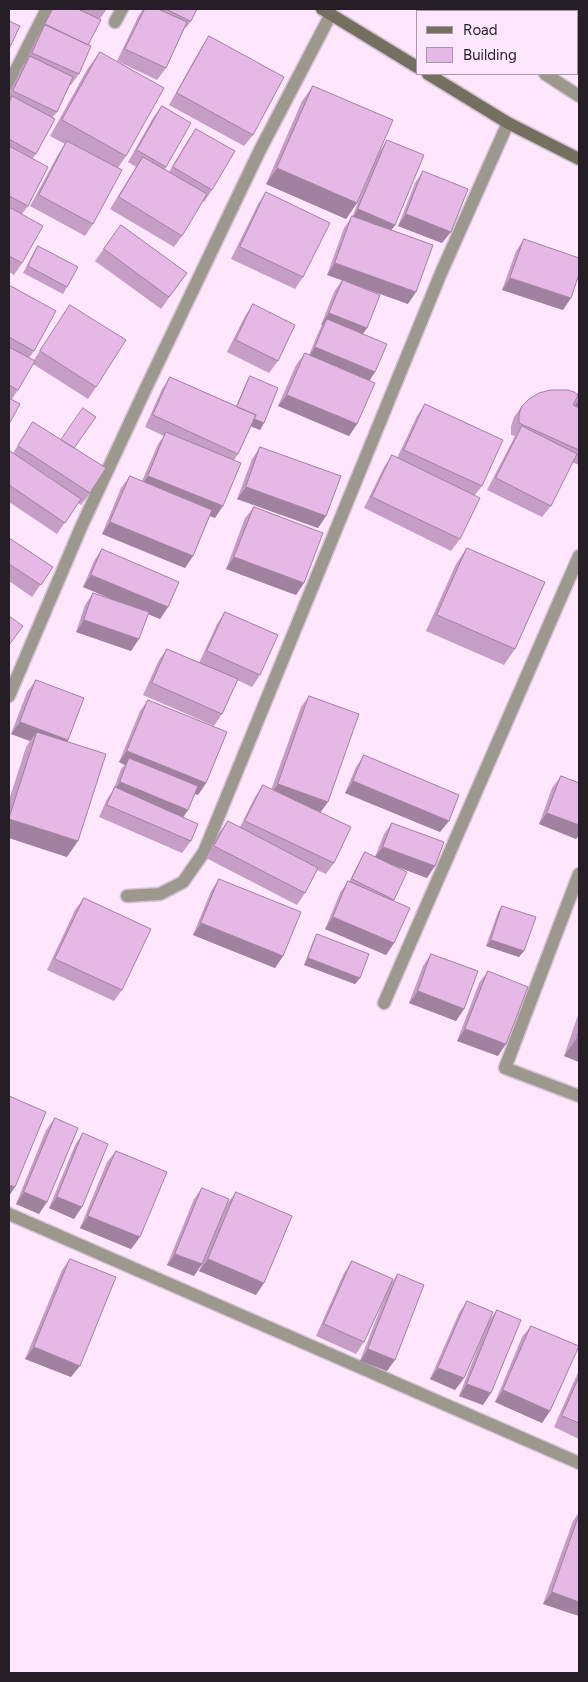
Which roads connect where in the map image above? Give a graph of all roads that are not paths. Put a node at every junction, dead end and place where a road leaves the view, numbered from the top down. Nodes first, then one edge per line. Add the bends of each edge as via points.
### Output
1 (47, 9) edge
2 (122, 9) edge
3 (327, 11) edge
4 (115, 22) dead end
5 (416, 66) edge
6 (430, 75) edge
7 (548, 75) edge
8 (9, 84) edge
9 (579, 96) edge
10 (508, 123) junction
11 (579, 159) edge
12 (579, 556) edge
13 (9, 696) edge
14 (579, 874) edge
15 (127, 896) dead end
16 (384, 1003) dead end
17 (579, 1096) edge
18 (9, 1214) edge
19 (579, 1463) edge

1 - 8 street
2 - 4 street
3 - 5 main road
3 - 13 street via 82,525
6 - 10 main road
7 - 9 street
10 - 11 main road
10 - 15 street via 441,273 204,852 183,882 160,894
12 - 16 street
14 - 17 street via 505,1068
18 - 19 street

